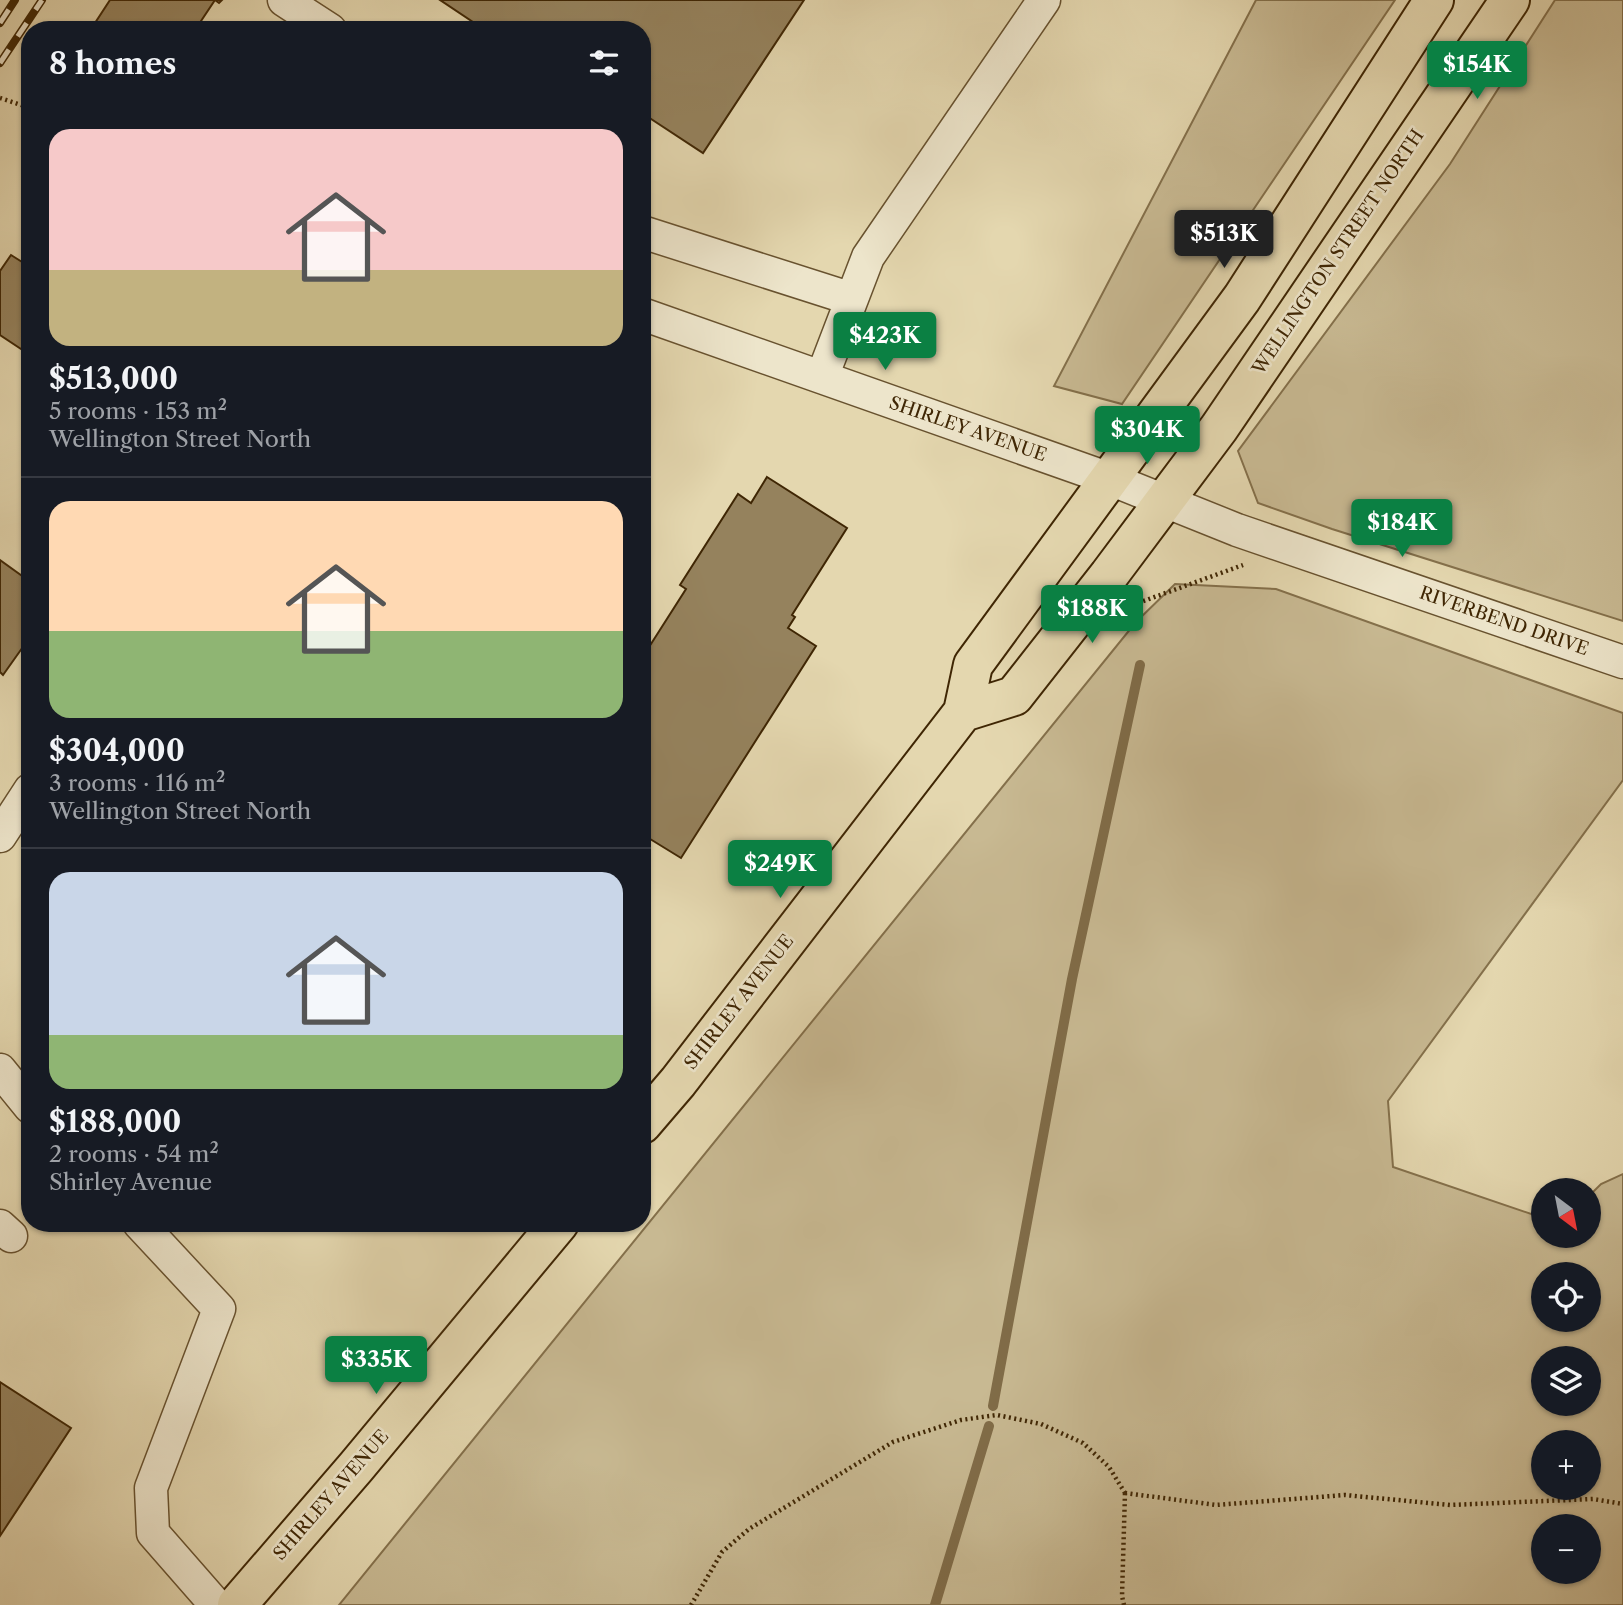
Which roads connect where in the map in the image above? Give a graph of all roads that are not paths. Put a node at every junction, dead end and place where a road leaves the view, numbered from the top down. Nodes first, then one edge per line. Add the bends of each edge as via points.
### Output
1 (284, 0) edge
2 (1044, 0) edge
3 (1434, 0) edge
4 (1510, 0) edge
5 (316, 21) edge
6 (651, 235) edge
7 (852, 299) junction
8 (651, 317) edge
9 (822, 377) junction
10 (1110, 479) junction
11 (1164, 502) junction
12 (1623, 662) edge
13 (963, 712) junction
14 (21, 804) edge
15 (0, 836) edge
16 (0, 1070) edge
17 (21, 1096) edge
18 (651, 1113) edge
19 (147, 1232) edge
20 (552, 1232) edge
21 (216, 1605) edge
22 (237, 1605) edge

1 - 5 street
2 - 7 street via 868,257
3 - 10 main road via 1242,298
4 - 11 main road, WELLINGTON STREET NORTH
6 - 7 street
7 - 9 street
8 - 9 street, SHIRLEY AVENUE
9 - 10 street, SHIRLEY AVENUE
10 - 11 street, RIVERBEND DRIVE
10 - 13 main road, SHIRLEY AVENUE via 973,665
11 - 12 street, RIVERBEND DRIVE
11 - 13 main road via 1013,696
13 - 18 main road, SHIRLEY AVENUE
14 - 15 street
16 - 17 street
19 - 21 street via 219,1309 151,1488 153,1533
20 - 22 main road, SHIRLEY AVENUE

